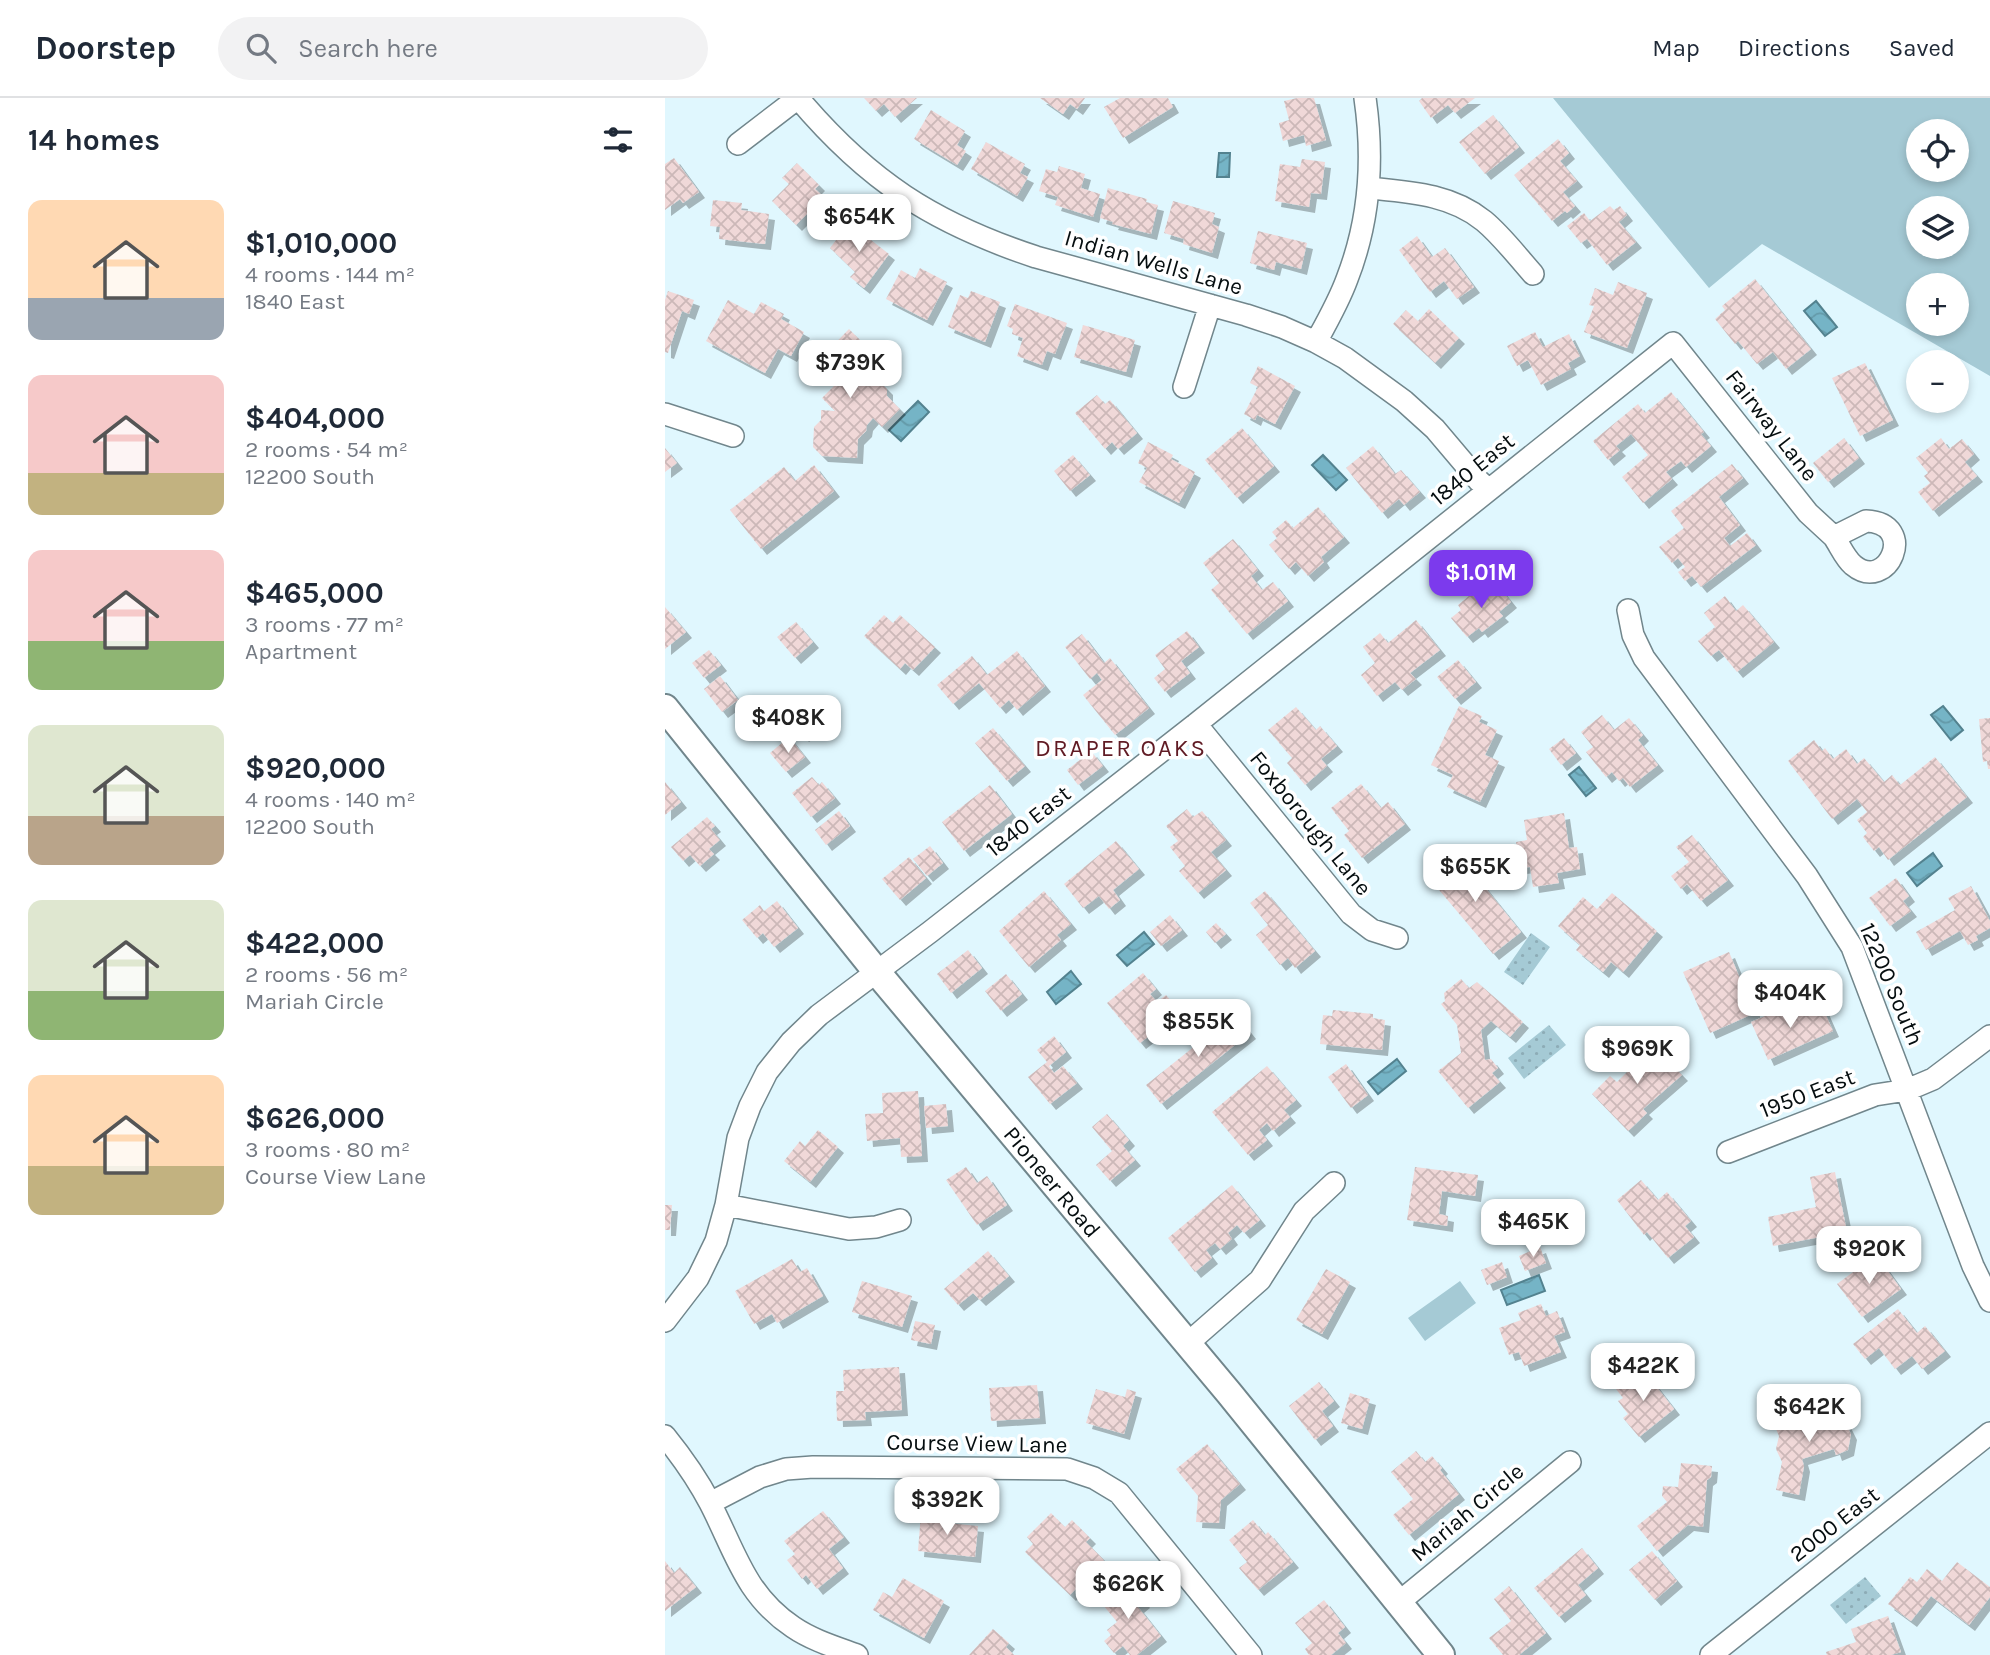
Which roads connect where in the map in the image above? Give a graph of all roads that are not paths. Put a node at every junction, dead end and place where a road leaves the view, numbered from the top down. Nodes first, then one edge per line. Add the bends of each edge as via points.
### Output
1 (798, 98) edge
2 (1365, 98) edge
3 (737, 144) dead end
4 (1369, 188) junction
5 (1532, 274) dead end
6 (1210, 305) junction
7 (1316, 342) junction
8 (1673, 343) joint
9 (1184, 387) dead end
10 (665, 414) edge
11 (733, 436) dead end
12 (1488, 489) junction
13 (1835, 537) dead end
14 (1628, 610) dead end
15 (665, 708) edge
16 (1196, 724) junction
17 (1397, 938) dead end
18 (876, 971) junction
19 (1990, 1036) edge
20 (1907, 1090) junction
21 (1728, 1152) dead end
22 (1334, 1183) dead end
23 (726, 1205) junction
24 (900, 1220) dead end
25 (1990, 1301) edge
26 (665, 1321) edge
27 (1188, 1344) junction
28 (1990, 1433) edge
29 (665, 1436) edge
30 (1570, 1462) dead end
31 (710, 1503) junction
32 (1398, 1603) junction
33 (857, 1655) edge
34 (1251, 1655) edge
35 (1441, 1655) edge
36 (1711, 1655) edge

1 - 3 street
1 - 6 street, Indian Wells Lane via 825,130 876,176 960,228 1036,257
2 - 4 street
4 - 5 street via 1432,196 1467,209 1496,231
4 - 7 street via 1347,281
6 - 7 street, Indian Wells Lane
6 - 9 street
7 - 12 street, Indian Wells Lane via 1404,401
8 - 12 street, 1840 East
8 - 13 street, Fairway Lane via 1808,513
10 - 11 street
12 - 16 street, 1840 East
14 - 20 street, 12200 South via 1644,658 1838,922 1863,973
15 - 18 street, Pioneer Road
16 - 17 street, Foxborough Lane via 1350,914 1372,930
16 - 18 street, 1840 East
18 - 23 street, 1840 East via 819,1015 767,1072 738,1138
18 - 27 street, Pioneer Road
19 - 20 street, 1950 East via 1933,1079
20 - 21 street, 1950 East via 1875,1095
20 - 25 street, 12200 South
22 - 27 street via 1304,1211 1260,1280
23 - 24 street via 849,1229
23 - 26 street, 1840 East via 716,1241 698,1278
27 - 32 street, Pioneer Road
28 - 36 street, 2000 East
29 - 31 street
30 - 32 street, Mariah Circle
31 - 33 street via 741,1571 774,1613 817,1640
31 - 34 street, Course View Lane via 760,1477 800,1468 1081,1472 1107,1484 1124,1499
32 - 35 street, Pioneer Road

